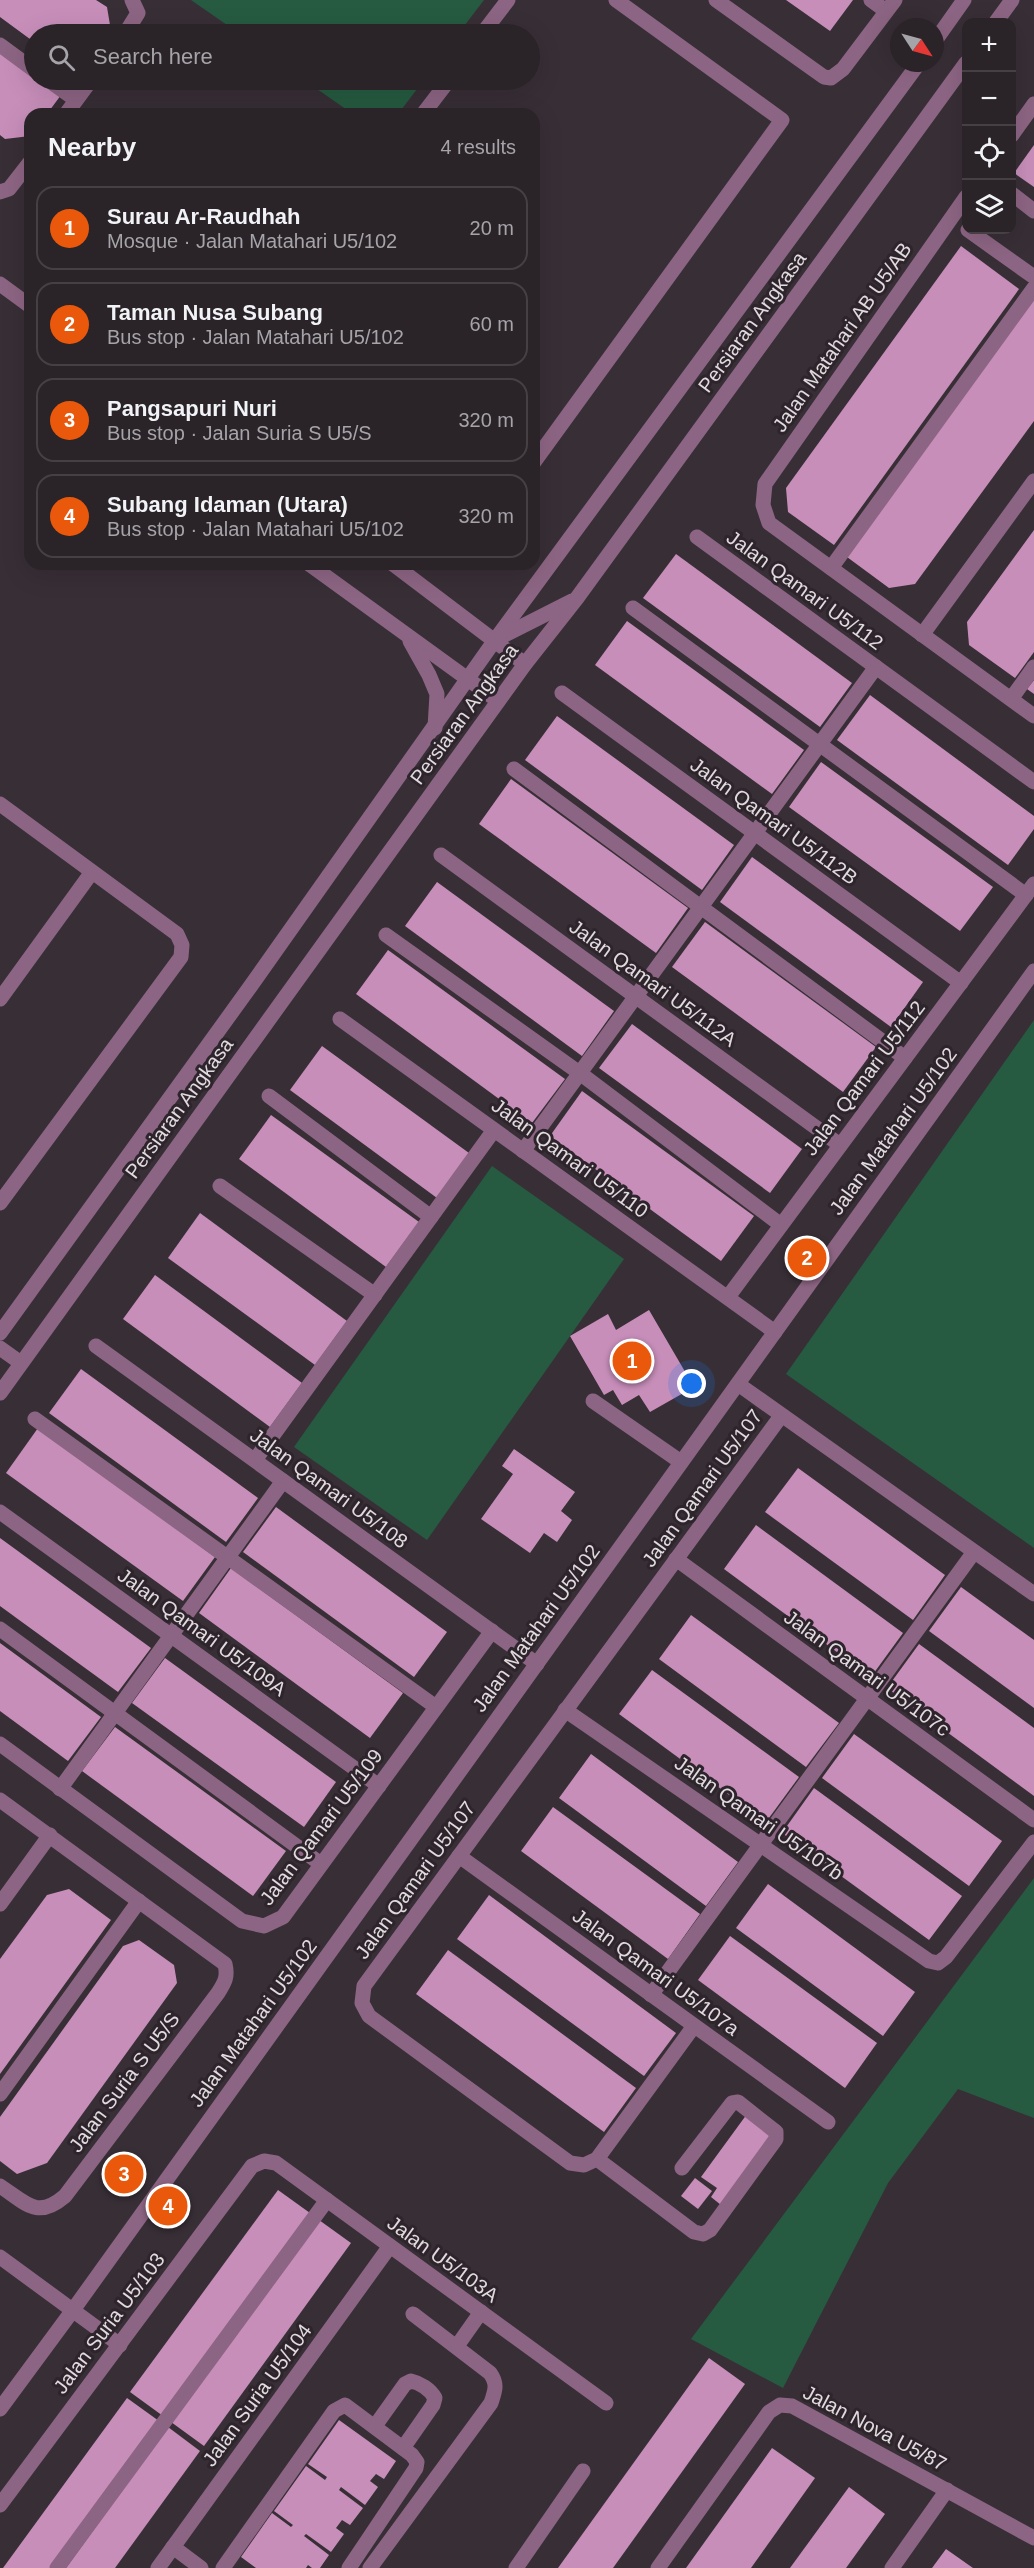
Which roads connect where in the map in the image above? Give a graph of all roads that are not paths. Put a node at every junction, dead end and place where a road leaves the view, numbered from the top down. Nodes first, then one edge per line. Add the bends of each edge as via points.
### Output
1 (508, 0) edge
2 (616, 0) edge
3 (716, 0) edge
4 (871, 0) edge
5 (964, 0) edge
6 (1012, 0) edge
7 (135, 6) edge
8 (891, 6) edge
9 (999, 18) edge
10 (129, 24) edge
11 (490, 24) edge
12 (944, 28) edge
13 (0, 45) edge
14 (24, 63) edge
15 (962, 69) edge
16 (912, 72) edge
17 (62, 90) edge
18 (84, 90) edge
19 (441, 90) edge
20 (76, 100) junction
21 (1034, 104) edge
22 (70, 108) edge
23 (427, 108) edge
24 (1016, 128) edge
25 (24, 170) edge
26 (0, 192) edge
27 (1016, 198) edge
28 (962, 203) edge
29 (1034, 211) edge
30 (952, 218) junction
31 (962, 225) edge
32 (974, 234) edge
33 (1034, 277) edge
34 (0, 284) edge
35 (1034, 288) edge
36 (24, 302) edge
37 (540, 454) edge
38 (1034, 481) edge
39 (697, 537) dead end
40 (831, 568) junction
41 (317, 570) edge
42 (401, 570) edge
43 (577, 598) junction
44 (633, 608) dead end
45 (407, 635) junction
46 (922, 635) junction
47 (495, 640) junction
48 (525, 664) junction
49 (876, 667) junction
50 (1034, 667) edge
51 (467, 679) junction
52 (562, 693) dead end
53 (1011, 699) junction
54 (498, 701) junction
55 (1034, 716) edge
56 (435, 728) junction
57 (820, 746) junction
58 (514, 769) dead end
59 (1034, 782) edge
60 (0, 804) edge
61 (756, 834) junction
62 (441, 855) dead end
63 (92, 872) junction
64 (1030, 890) edge
65 (702, 907) junction
66 (386, 935) dead end
67 (1034, 971) edge
68 (961, 983) junction
69 (637, 997) junction
70 (0, 999) edge
71 (340, 1019) dead end
72 (905, 1058) junction
73 (581, 1074) junction
74 (269, 1096) dead end
75 (494, 1130) junction
76 (840, 1145) junction
77 (523, 1151) junction
78 (220, 1186) dead end
79 (0, 1203) edge
80 (431, 1217) junction
81 (782, 1225) junction
82 (375, 1295) junction
83 (728, 1297) junction
84 (775, 1332) junction
85 (0, 1333) edge
86 (96, 1346) dead end
87 (0, 1348) edge
88 (21, 1364) junction
89 (738, 1384) junction
90 (0, 1393) edge
91 (593, 1401) dead end
92 (781, 1416) junction
93 (35, 1419) dead end
94 (255, 1461) junction
95 (681, 1462) junction
96 (283, 1481) junction
97 (0, 1512) edge
98 (974, 1552) junction
99 (228, 1557) junction
100 (676, 1559) junction
101 (1034, 1594) edge
102 (0, 1629) edge
103 (492, 1631) junction
104 (171, 1636) junction
105 (537, 1664) junction
106 (866, 1700) junction
107 (436, 1707) junction
108 (565, 1710) junction
109 (115, 1713) junction
110 (0, 1744) edge
111 (378, 1786) junction
112 (60, 1789) junction
113 (0, 1800) edge
114 (1034, 1820) edge
115 (50, 1835) junction
116 (1034, 1842) edge
117 (760, 1845) junction
118 (459, 1856) junction
119 (321, 1864) junction
120 (139, 1901) junction
121 (0, 1904) edge
122 (651, 1995) junction
123 (694, 2026) junction
124 (0, 2094) edge
125 (828, 2122) dead end
126 (597, 2158) junction
127 (252, 2166) joint
128 (682, 2168) dead end
129 (0, 2186) edge
130 (327, 2200) junction
131 (390, 2246) junction
132 (0, 2257) edge
133 (73, 2310) junction
134 (481, 2312) junction
135 (413, 2314) dead end
136 (120, 2345) junction
137 (457, 2346) junction
138 (606, 2403) dead end
139 (0, 2409) edge
140 (375, 2426) junction
141 (403, 2448) junction
142 (583, 2471) dead end
143 (947, 2490) junction
144 (0, 2505) edge
145 (1034, 2538) edge
146 (173, 2547) junction
147 (57, 2568) edge
148 (158, 2568) edge
149 (201, 2568) edge
150 (223, 2568) edge
151 (349, 2568) edge
152 (370, 2568) edge
153 (516, 2568) edge
154 (658, 2568) edge
155 (892, 2568) edge

1 - 11 street
2 - 37 street via 782,120
3 - 8 street via 831,78 843,69
4 - 8 street
5 - 12 street
6 - 9 street
7 - 10 street
13 - 14 street
15 - 43 street, Persiaran Angkasa
16 - 47 street, Persiaran Angkasa
17 - 20 street
18 - 20 street
19 - 23 street
20 - 22 street
21 - 24 street
25 - 26 street via 9,189
27 - 29 street
28 - 30 street, Jalan Matahari AB U5/AB
30 - 31 street
30 - 40 street, Jalan Matahari AB U5/AB via 765,484 763,505 769,523
32 - 33 street
34 - 36 street
35 - 40 street
38 - 46 street
39 - 49 street, Jalan Qamari U5/112
40 - 46 street
41 - 45 street
42 - 47 street
43 - 47 street
43 - 48 street, Persiaran Angkasa
44 - 57 street
45 - 51 street
45 - 56 street via 437,694
46 - 53 street
47 - 48 street
47 - 51 street, Persiaran Angkasa
48 - 54 street, Persiaran Angkasa
49 - 57 street
49 - 59 street, Jalan Qamari U5/112
50 - 53 street
51 - 54 street
51 - 56 street, Persiaran Angkasa
52 - 61 street, Jalan Qamari U5/112B
53 - 55 street
54 - 88 street, Persiaran Angkasa
56 - 85 street, Persiaran Angkasa
57 - 61 street
57 - 64 street
58 - 65 street
60 - 63 street
61 - 65 street
61 - 68 street, Jalan Qamari U5/112B
62 - 69 street, Jalan Qamari U5/112A
63 - 70 street
63 - 79 street via 177,933 183,945 181,957
64 - 68 street, Jalan Qamari U5/112
65 - 69 street
65 - 72 street
66 - 73 street
67 - 84 street, Jalan Matahari U5/102
68 - 72 street, Jalan Qamari U5/112
69 - 73 street
69 - 76 street, Jalan Qamari U5/112A
71 - 75 street, Jalan Qamari U5/110
72 - 76 street, Jalan Qamari U5/112
73 - 77 street
73 - 81 street
74 - 80 street
75 - 77 street, Jalan Qamari U5/110
75 - 80 street
76 - 81 street, Jalan Qamari U5/112
77 - 83 street, Jalan Qamari U5/110
78 - 82 street
80 - 82 street
81 - 83 street, Jalan Qamari U5/112
82 - 94 street
83 - 84 street, Jalan Qamari U5/110
84 - 89 street, Jalan Matahari U5/102
86 - 94 street, Jalan Qamari U5/108
87 - 88 street
88 - 90 street, Persiaran Angkasa
89 - 92 street, Jalan Qamari U5/107
89 - 95 street, Jalan Matahari U5/102
91 - 95 street
92 - 98 street, Jalan Qamari U5/107
92 - 100 street, Jalan Qamari U5/107
93 - 99 street
94 - 96 street, Jalan Qamari U5/108
95 - 105 street, Jalan Matahari U5/102
96 - 99 street
96 - 103 street, Jalan Qamari U5/108
97 - 104 street, Jalan Qamari U5/109A
98 - 101 street, Jalan Qamari U5/107
98 - 106 street
99 - 104 street
99 - 107 street
100 - 106 street, Jalan Qamari U5/107c
100 - 108 street, Jalan Qamari U5/107
102 - 109 street
103 - 105 street, Jalan Qamari U5/108
103 - 107 street, Jalan Qamari U5/109
104 - 109 street
104 - 111 street, Jalan Qamari U5/109A
105 - 133 street, Jalan Matahari U5/102
106 - 114 street, Jalan Qamari U5/107c
106 - 117 street
107 - 111 street, Jalan Qamari U5/109
108 - 117 street, Jalan Qamari U5/107b
108 - 118 street, Jalan Qamari U5/107
109 - 112 street
109 - 119 street
110 - 112 street, Jalan Qamari U5/109
111 - 119 street, Jalan Qamari U5/109
112 - 119 street, Jalan Qamari U5/109 via 242,1921 253,1925 264,1926 283,1917
113 - 115 street
115 - 120 street
115 - 121 street
116 - 117 street, Jalan Qamari U5/107b via 938,1963 928,1961
117 - 122 street
118 - 122 street, Jalan Qamari U5/107a
118 - 126 street, Jalan Qamari U5/107 via 364,1986 362,2003 369,2016 570,2163 584,2165
120 - 124 street
120 - 129 street, Jalan Suria S U5/S via 225,1964 225,1982 65,2196 45,2209 34,2209
122 - 123 street, Jalan Qamari U5/107a
123 - 125 street, Jalan Qamari U5/107a
123 - 126 street
126 - 128 street via 694,2232 703,2234 710,2230 776,2139 776,2132 738,2102 732,2103
127 - 130 street, Jalan U5/103A via 264,2161 276,2163
127 - 136 street, Jalan Suria U5/103
130 - 131 street, Jalan U5/103A
130 - 147 street
131 - 134 street, Jalan U5/103A
131 - 146 street, Jalan Suria U5/104
132 - 133 street
133 - 136 street
133 - 139 street, Jalan Matahari U5/102
134 - 137 street
134 - 138 street, Jalan U5/103A
135 - 137 street
136 - 144 street, Jalan Suria U5/103
137 - 152 street via 495,2380 491,2403
140 - 141 street
140 - 141 street via 405,2384 417,2382 431,2392 435,2398 433,2405
140 - 150 street via 345,2405 339,2407
141 - 151 street via 417,2462 416,2468
142 - 153 street
143 - 145 street, Jalan Nova U5/87
143 - 154 street, Jalan Nova U5/87 via 792,2406 780,2404 769,2412
143 - 155 street
146 - 148 street, Jalan Suria U5/104
146 - 149 street

